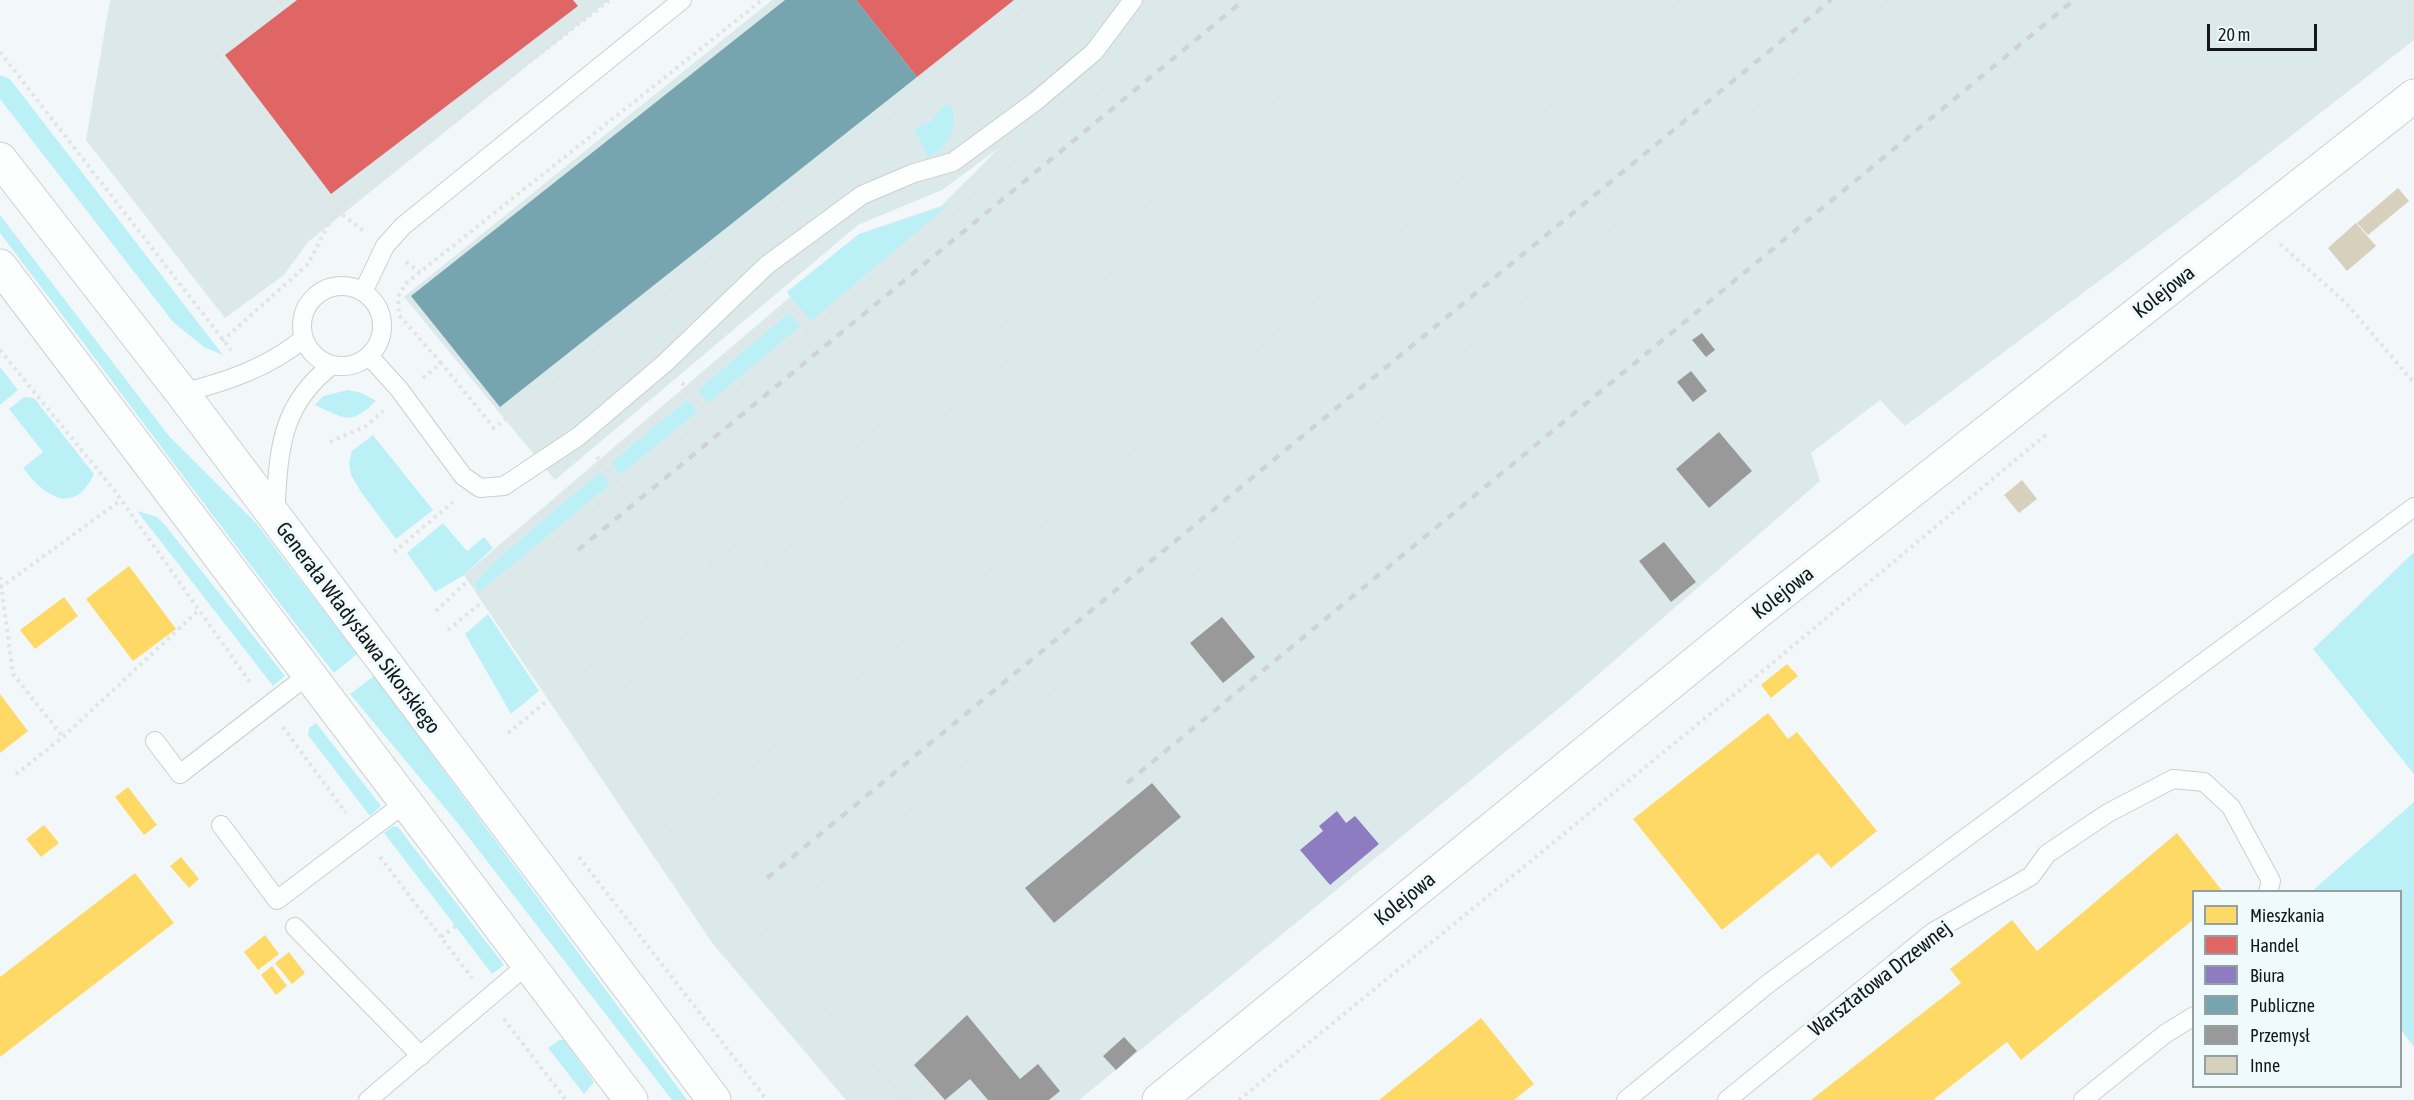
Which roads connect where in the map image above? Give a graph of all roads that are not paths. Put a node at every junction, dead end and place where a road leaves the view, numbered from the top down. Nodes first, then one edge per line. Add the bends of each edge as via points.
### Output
1 (682, 0) edge
2 (1133, 0) edge
3 (2414, 96) edge
4 (0, 159) edge
5 (0, 266) edge
6 (363, 292) junction
7 (303, 339) junction
8 (369, 356) junction
9 (332, 365) junction
10 (182, 393) junction
11 (2414, 507) edge
12 (275, 518) junction
13 (308, 675) junction
14 (155, 741) dead end
15 (405, 803) junction
16 (221, 825) dead end
17 (2268, 890) edge
18 (295, 927) dead end
19 (528, 964) junction
20 (2192, 1017) edge
21 (421, 1056) junction
22 (368, 1100) edge
23 (631, 1100) edge
24 (714, 1100) edge
25 (1159, 1100) edge
26 (1626, 1100) edge
27 (1727, 1100) edge
28 (2083, 1100) edge

1 - 6 lane via 421,210 385,246
2 - 8 lane via 1094,52 1036,101 953,162 862,195 767,265 665,363 579,436 504,486 480,488 463,476 403,394
3 - 25 main road, Kolejowa via 1760,611
4 - 10 main road, Generała Władysława Sikorskiego
5 - 13 main road
6 - 7 lane via 345,285 319,292 303,313
6 - 8 lane via 378,307 382,319 382,333
7 - 9 lane via 319,360
7 - 10 lane via 284,355 253,369
8 - 9 lane via 345,367
9 - 12 lane via 305,388 293,411 279,449
10 - 12 main road, Generała Władysława Sikorskiego
11 - 26 lane via 1769,984
12 - 24 main road, Generała Władysława Sikorskiego
13 - 14 lane via 180,774
13 - 15 main road
15 - 16 lane via 277,900
15 - 19 main road
17 - 27 lane, Warsztatowa Drzewnej via 2271,881 2231,807 2204,782 2174,779 2108,813 2047,854 2031,876 1934,932
18 - 21 lane
19 - 21 lane
19 - 23 main road
20 - 28 lane
21 - 22 lane

